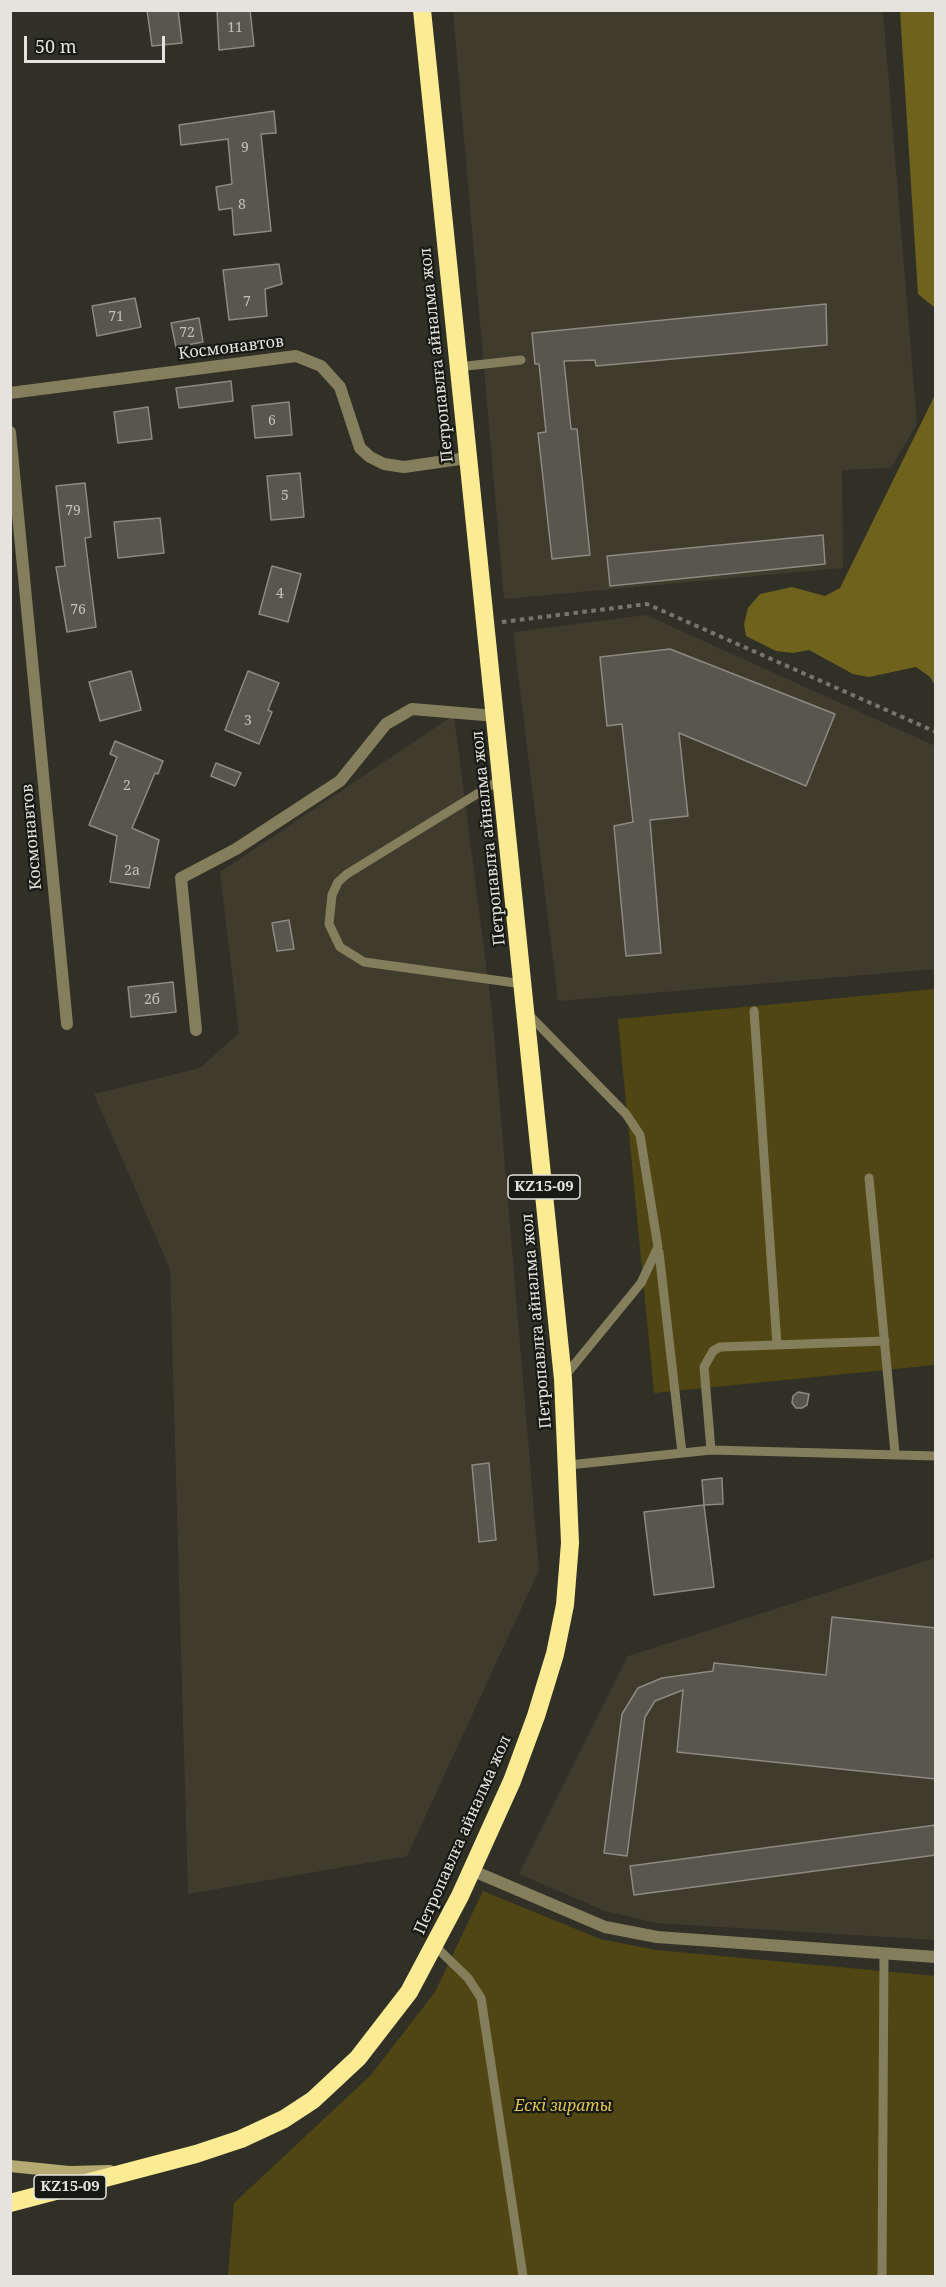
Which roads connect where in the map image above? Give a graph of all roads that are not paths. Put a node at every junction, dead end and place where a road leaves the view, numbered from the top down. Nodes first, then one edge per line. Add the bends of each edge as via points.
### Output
1 (422, 10) edge
2 (521, 360) dead end
3 (458, 367) junction
4 (10, 393) edge
5 (10, 432) edge
6 (467, 458) junction
7 (496, 717) junction
8 (502, 778) junction
9 (524, 984) junction
10 (754, 1011) dead end
11 (526, 1012) junction
12 (67, 1024) dead end
13 (196, 1030) dead end
14 (869, 1178) dead end
15 (658, 1247) junction
16 (885, 1341) junction
17 (777, 1345) junction
18 (563, 1378) junction
19 (711, 1450) junction
20 (682, 1453) junction
21 (895, 1453) junction
22 (936, 1456) edge
23 (568, 1465) junction
24 (471, 1870) junction
25 (435, 1946) junction
26 (884, 1954) junction
27 (936, 1957) edge
28 (10, 2166) edge
29 (129, 2171) junction
30 (10, 2203) edge
31 (523, 2277) edge
32 (882, 2277) edge

1 - 3 highway, Петропавлға айналма жол / KZ15-09
2 - 3 lane
3 - 6 highway, Петропавлға айналма жол / KZ15-09
4 - 6 street, Космонавтов via 296,356 321,366 340,387 360,448 370,457 404,467
5 - 12 street, Космонавтов
6 - 7 highway, Петропавлға айналма жол / KZ15-09
7 - 8 highway, Петропавлға айналма жол / KZ15-09
7 - 13 street via 412,709 386,724 340,781 236,849 181,878
8 - 9 highway, Петропавлға айналма жол / KZ15-09
8 - 9 lane via 347,874 332,894 329,924 340,947 364,962
9 - 11 highway, Петропавлға айналма жол / KZ15-09
10 - 17 lane
11 - 15 lane via 626,1114 640,1135
11 - 18 highway, Петропавлға айналма жол / KZ15-09
14 - 16 lane
15 - 18 lane via 641,1283
15 - 20 lane
16 - 17 lane
16 - 21 lane
17 - 19 lane via 720,1347 706,1359
18 - 23 highway, Петропавлға айналма жол / KZ15-09
19 - 20 lane
19 - 21 lane
20 - 23 lane
21 - 22 lane
23 - 24 highway, Петропавлға айналма жол / KZ15-09 via 570,1543 565,1605 555,1654 512,1781
24 - 25 highway, Петропавлға айналма жол / KZ15-09
24 - 26 street via 605,1927 657,1937
25 - 29 highway, Петропавлға айналма жол / KZ15-09 via 379,2034 313,2100 241,2139
25 - 31 lane via 468,1978 481,1998
26 - 27 street
26 - 32 lane
28 - 29 main road via 69,2172
29 - 30 highway, Петропавлға айналма жол / KZ15-09

